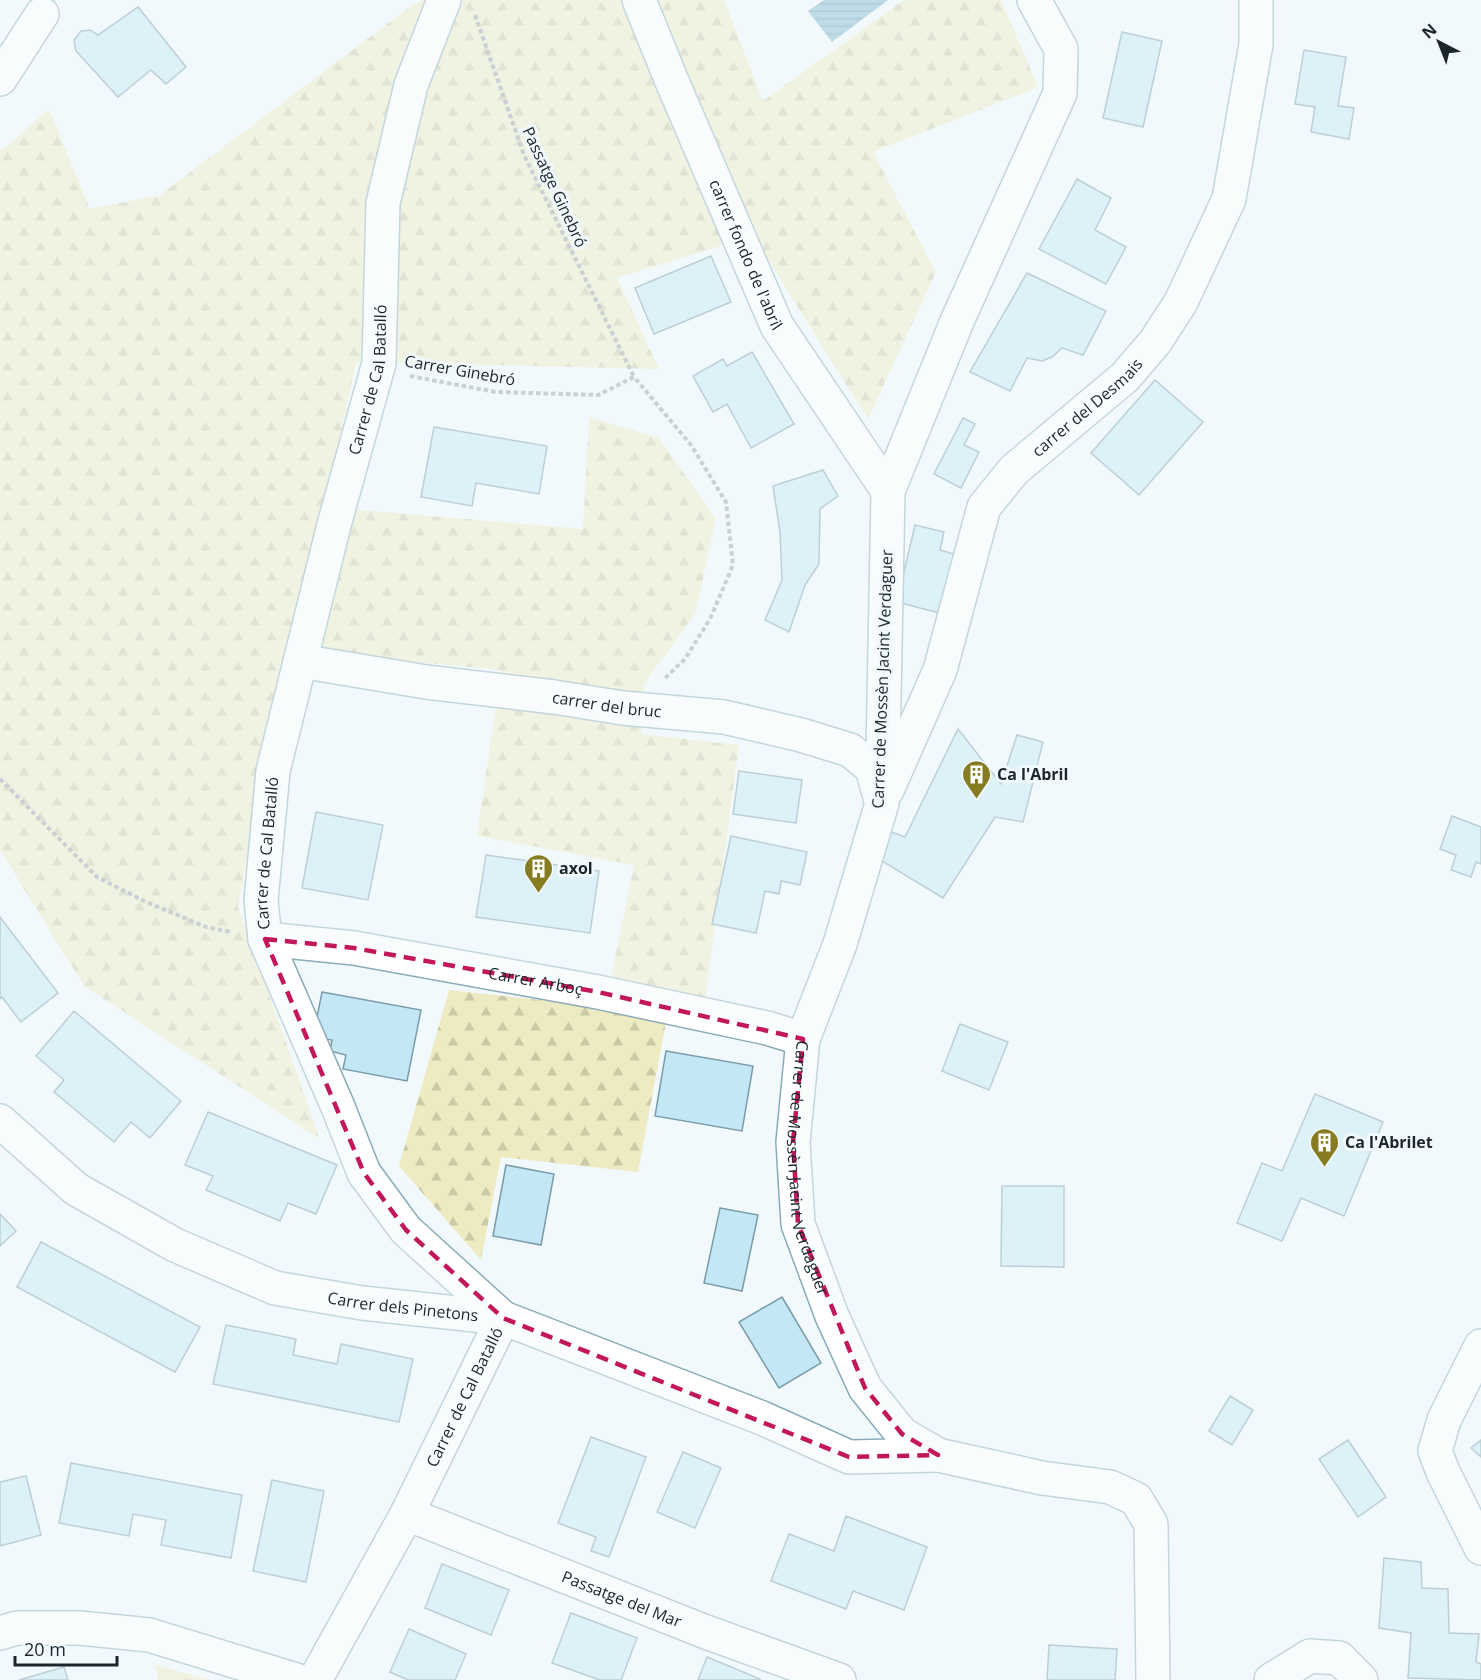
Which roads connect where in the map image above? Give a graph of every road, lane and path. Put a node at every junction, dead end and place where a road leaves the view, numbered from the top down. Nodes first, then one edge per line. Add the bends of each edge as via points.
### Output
1 (639, 0) edge
2 (1034, 0) edge
3 (1256, 0) edge
4 (45, 4) edge
5 (458, 6) edge
6 (0, 79) edge
7 (379, 363) junction
8 (634, 377) junction
9 (888, 491) junction
10 (300, 661) junction
11 (623, 708) junction
12 (0, 779) edge
13 (882, 803) junction
14 (266, 939) junction
15 (803, 1039) junction
16 (0, 1120) edge
17 (503, 1318) junction
18 (1481, 1346) edge
19 (938, 1455) junction
20 (407, 1514) junction
21 (1481, 1548) edge
22 (0, 1633) edge
23 (296, 1680) edge
24 (315, 1680) edge
25 (838, 1680) edge
26 (1153, 1680) edge
27 (1271, 1680) edge
28 (1361, 1680) edge

1 - 9 street, carrer fondo de l'abril via 777,327
2 - 9 street, Carrer de Mossèn Jacint Verdaguer via 1061,49 1060,93 958,319
3 - 13 street, carrer del Desmais via 1256,44 1229,199 1186,292 1155,342 1125,376 1014,470 984,507 940,670
4 - 6 street
5 - 7 street, Carrer de Cal Batalló via 411,85 383,203
5 - 8 path, Passatge Ginebró via 524,155
7 - 8 path, Carrer Ginebró via 399,374 496,392 598,395
7 - 10 street, Carrer de Cal Batalló
8 - 11 path via 691,445 726,502 733,565 710,619 685,659 654,688
9 - 13 street, Carrer de Mossèn Jacint Verdaguer
10 - 11 street, carrer del bruc
10 - 14 street, Carrer de Cal Batalló via 273,771 261,901
11 - 13 street, carrer del bruc via 724,717 850,750 872,768
12 - 14 path via 97,877 144,902 206,927
13 - 15 street, Carrer de Mossèn Jacint Verdaguer via 840,944
14 - 15 street, Carrer Arboç via 354,948 598,992
14 - 17 street, Carrer de Cal Batalló via 364,1173 406,1230
15 - 19 street, Carrer de Mossèn Jacint Verdaguer via 793,1142 798,1224 832,1316 865,1388 902,1434
16 - 17 street, Carrer dels Pinetons via 76,1189 175,1245 275,1288 362,1303
17 - 19 street, Carrer dels Pinetons via 762,1418 849,1457
17 - 20 street, Carrer de Cal Batalló
18 - 21 street via 1444,1420 1436,1451
19 - 26 street, Carrer de Mossèn Jacint Verdaguer via 1042,1478 1110,1487 1137,1499 1151,1524
20 - 24 street, Carrer de Cal Batalló
20 - 25 street, Passatge del Mar
22 - 23 street via 17,1628 80,1628 148,1635
27 - 28 street via 1310,1656 1339,1658

